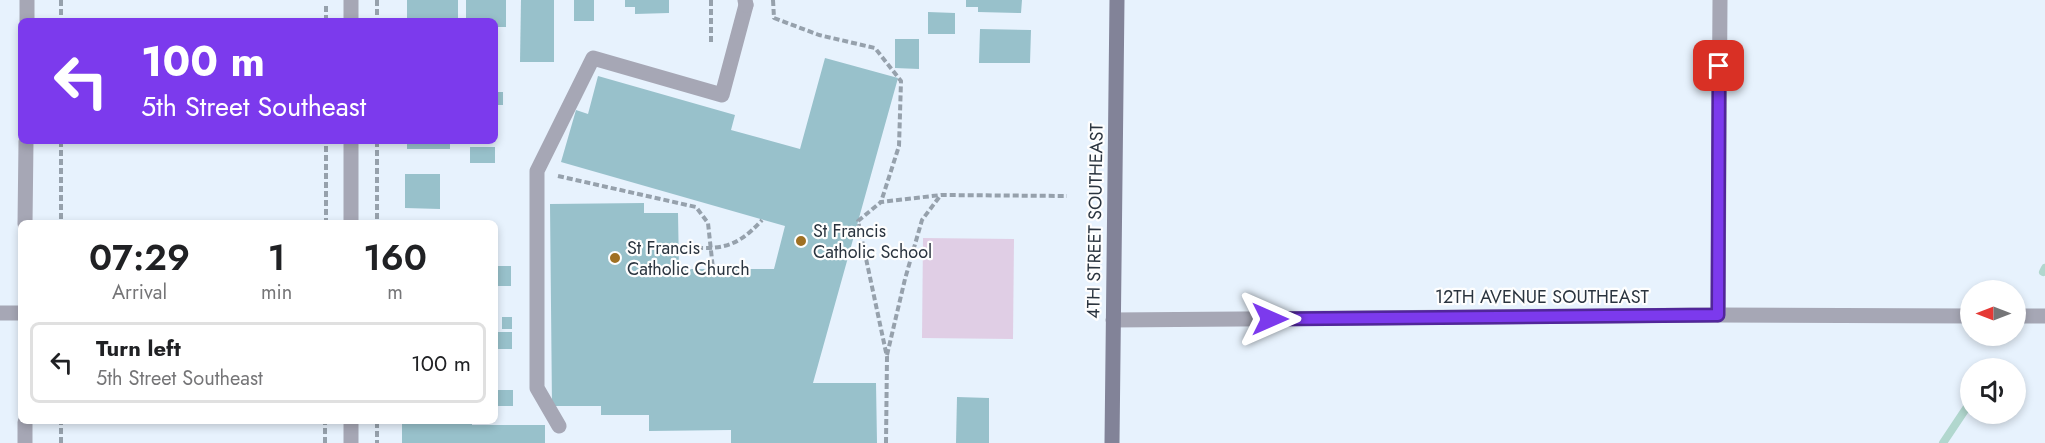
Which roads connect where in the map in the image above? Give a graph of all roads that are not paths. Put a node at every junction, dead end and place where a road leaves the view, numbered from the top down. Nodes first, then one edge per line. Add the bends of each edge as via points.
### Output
1 (27, 0) edge
2 (351, 0) edge
3 (1117, 0) edge
4 (1720, 0) edge
5 (746, 3) edge
6 (27, 18) edge
7 (351, 18) edge
8 (26, 144) edge
9 (351, 144) edge
10 (25, 220) edge
11 (351, 220) edge
12 (0, 313) edge
13 (18, 313) edge
14 (1718, 315) junction
15 (1960, 316) edge
16 (2026, 316) edge
17 (2045, 316) edge
18 (1113, 320) junction
19 (25, 424) edge
20 (351, 424) edge
21 (559, 426) dead end
22 (25, 443) edge
23 (351, 443) edge
24 (1112, 443) edge

1 - 6 street
2 - 7 street
3 - 18 main road, 4TH STREET SOUTHEAST
4 - 14 street
5 - 21 street via 722,95 593,58 537,171 537,388
8 - 10 street
9 - 11 street
12 - 13 street
14 - 15 street, 12TH AVENUE SOUTHEAST
14 - 18 street, 12TH AVENUE SOUTHEAST
16 - 17 street
18 - 24 main road, 4TH STREET SOUTHEAST
19 - 22 street
20 - 23 street

